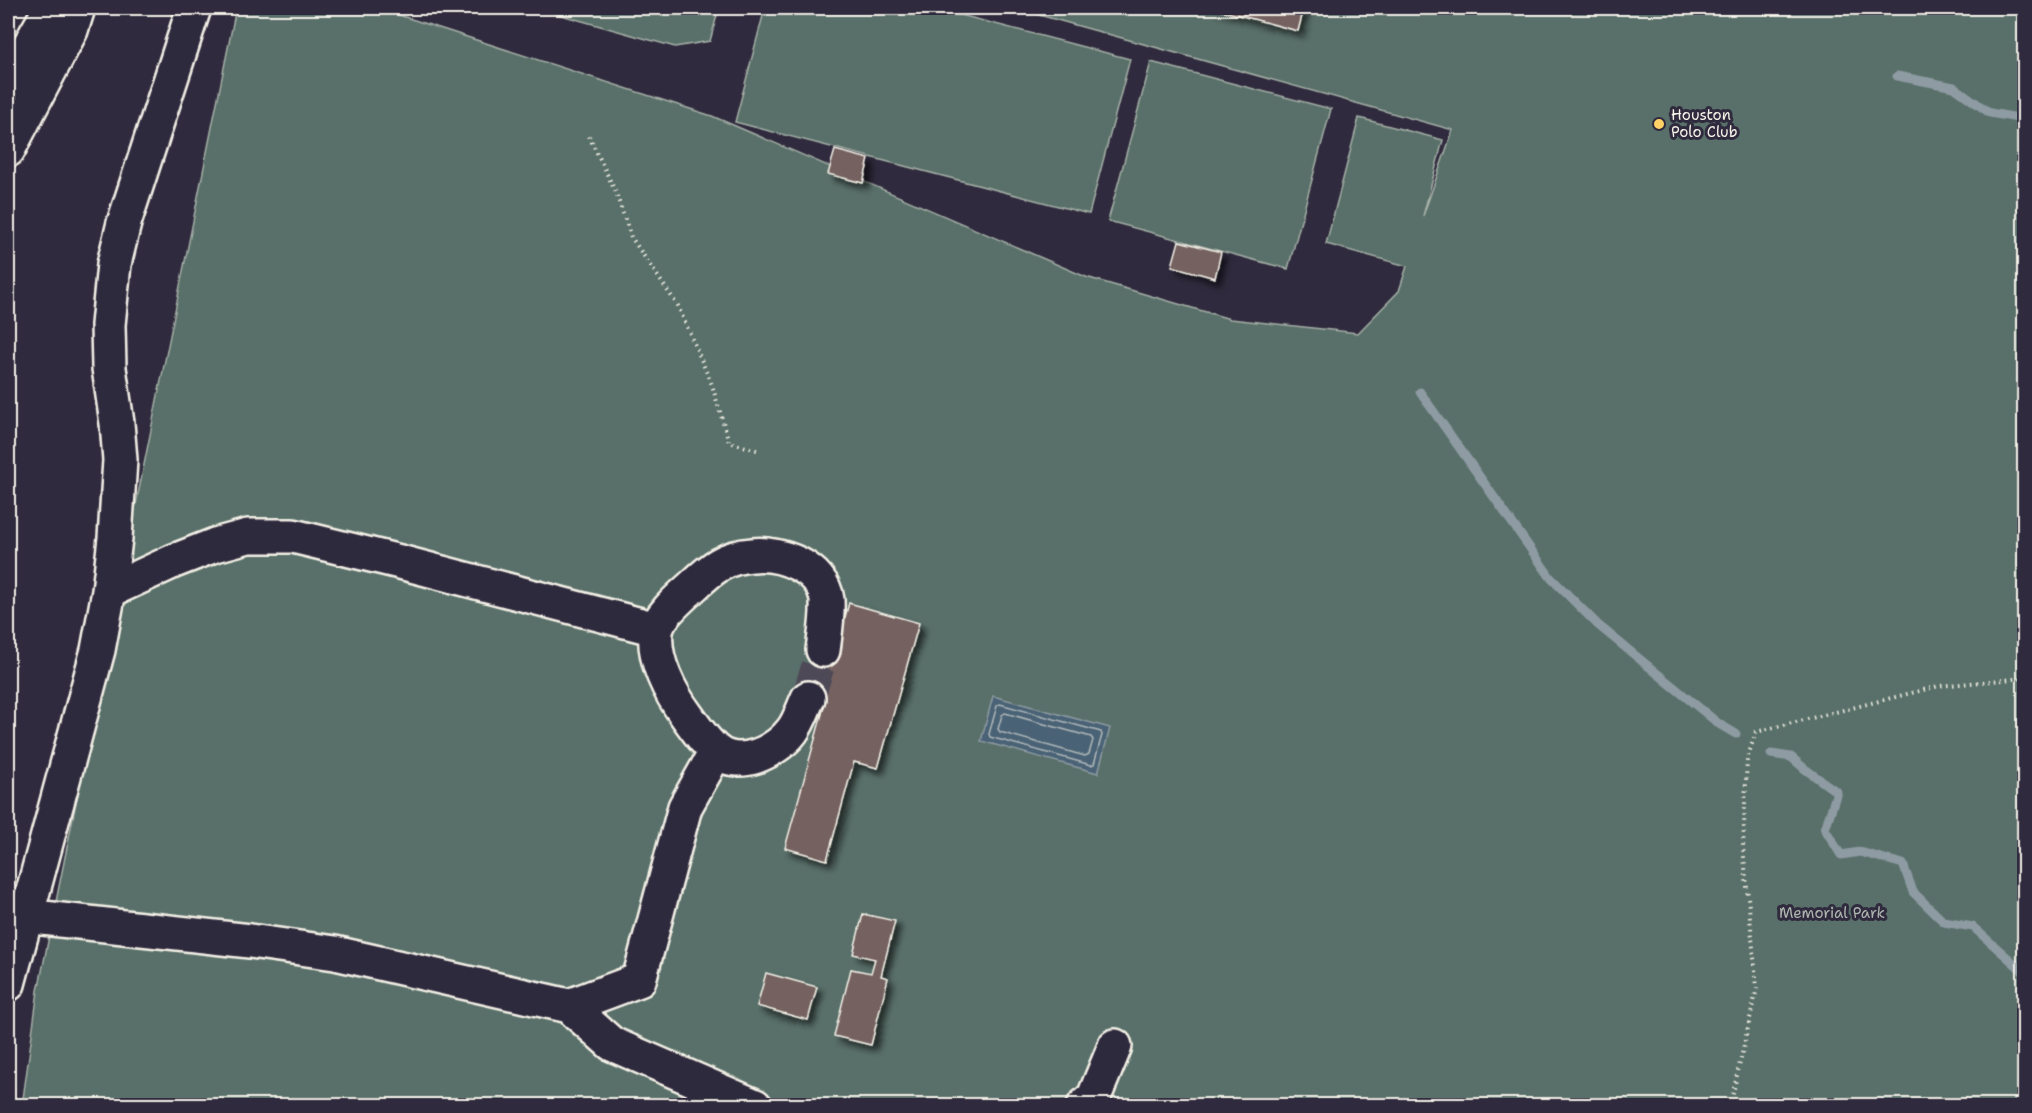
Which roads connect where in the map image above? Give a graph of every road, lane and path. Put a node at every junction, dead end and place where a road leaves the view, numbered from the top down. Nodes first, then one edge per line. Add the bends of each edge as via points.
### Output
1 (51, 8) edge
2 (78, 8) edge
3 (194, 8) edge
4 (8, 83) edge
5 (589, 136) dead end
6 (8, 150) edge
7 (759, 451) dead end
8 (109, 591) junction
9 (656, 629) junction
10 (823, 650) tunnel mouth
11 (2025, 678) edge
12 (808, 698) tunnel mouth
13 (716, 752) junction
14 (25, 916) junction
15 (8, 984) edge
16 (569, 1006) junction
17 (1115, 1046) dead end
18 (755, 1106) edge
19 (1084, 1106) edge
20 (1730, 1106) edge

1 - 4 main road
2 - 6 main road via 71,30
3 - 8 main road via 114,264 108,325 109,368 120,460
5 - 7 path via 616,193 631,237 678,306 712,386 729,442
8 - 9 main road via 215,545 248,536 293,536
8 - 14 main road via 98,650
9 - 10 main road via 681,598 721,562 762,554 788,559 820,580 827,598
9 - 13 main road via 657,653 677,703
11 - 20 path via 1939,686 1756,732 1747,759 1743,847 1757,988
12 - 13 main road via 792,731 778,745 757,756 736,760
13 - 16 main road via 685,807 639,980
14 - 15 main road
14 - 16 main road via 335,953
16 - 18 main road via 612,1044
17 - 19 main road via 1094,1096

